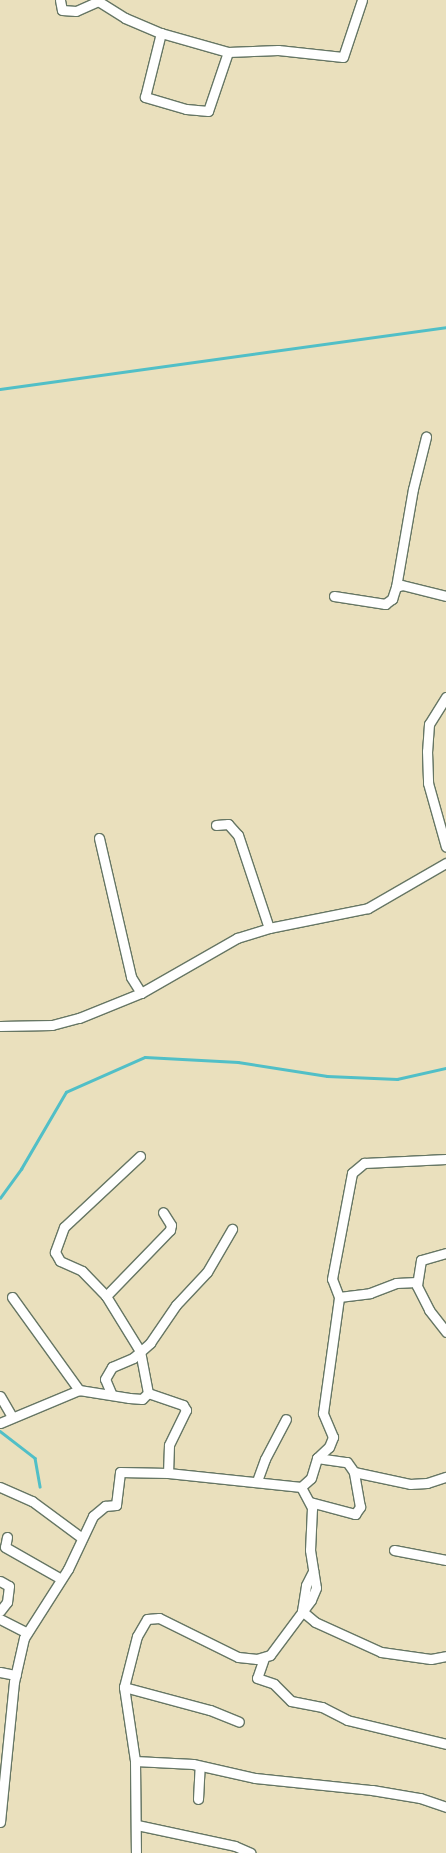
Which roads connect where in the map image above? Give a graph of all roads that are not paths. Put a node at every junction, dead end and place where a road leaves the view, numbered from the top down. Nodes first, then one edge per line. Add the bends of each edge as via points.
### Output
1 (60, 0) edge
2 (362, 0) edge
3 (161, 33) junction
4 (228, 52) junction
5 (426, 437) dead end
6 (396, 587) junction
7 (334, 596) dead end
8 (446, 596) edge
9 (446, 697) edge
10 (216, 824) dead end
11 (100, 838) dead end
12 (446, 847) edge
13 (446, 863) edge
14 (269, 928) junction
15 (141, 993) junction
16 (0, 1026) edge
17 (140, 1156) dead end
18 (446, 1159) edge
19 (164, 1212) dead end
20 (232, 1229) dead end
21 (446, 1254) edge
22 (417, 1282) junction
23 (106, 1296) junction
24 (12, 1297) dead end
25 (339, 1297) junction
26 (446, 1332) edge
27 (140, 1351) junction
28 (79, 1390) junction
29 (111, 1393) junction
30 (148, 1393) junction
31 (0, 1396) edge
32 (12, 1417) junction
33 (286, 1419) dead end
34 (1, 1423) edge
35 (317, 1458) junction
36 (354, 1472) junction
37 (168, 1473) junction
38 (446, 1477) edge
39 (257, 1481) junction
40 (0, 1487) edge
41 (301, 1487) junction
42 (310, 1502) junction
43 (7, 1537) dead end
44 (82, 1538) junction
45 (394, 1550) dead end
46 (446, 1560) edge
47 (61, 1579) junction
48 (0, 1581) edge
49 (0, 1611) edge
50 (302, 1611) junction
51 (0, 1619) edge
52 (27, 1633) junction
53 (446, 1656) edge
54 (264, 1658) junction
55 (0, 1672) edge
56 (16, 1675) junction
57 (124, 1687) junction
58 (239, 1722) dead end
59 (446, 1744) edge
60 (135, 1761) junction
61 (200, 1766) junction
62 (2, 1782) edge
63 (198, 1799) dead end
64 (446, 1807) edge
65 (0, 1822) edge
66 (137, 1825) junction
67 (136, 1853) edge
68 (251, 1853) edge

1 - 3 street via 62,10 76,11 98,1 125,18
2 - 4 street via 343,57 278,50
3 - 4 street
3 - 4 street via 145,97 186,109 208,111
5 - 6 street
6 - 7 street via 392,600 385,604
6 - 8 street via 417,587
9 - 12 street via 429,724 427,750 428,783
10 - 14 street via 228,824 238,835
11 - 15 street via 131,977
13 - 14 street via 368,908
14 - 15 street via 238,938
15 - 16 street via 61,1022
17 - 23 street via 60,1232 56,1258 82,1271
18 - 25 street via 364,1163 352,1173 332,1279
19 - 23 street via 171,1225 170,1230
20 - 27 street via 207,1272
21 - 22 street via 421,1260
22 - 25 street via 396,1283 370,1293
22 - 26 street via 429,1310
23 - 27 street
24 - 28 street
25 - 35 street via 324,1413 333,1437 329,1447
27 - 29 street via 133,1358 112,1367 105,1379
27 - 30 street
28 - 29 street
28 - 32 street
29 - 30 street via 142,1399
30 - 37 street via 183,1405 186,1410 169,1445
31 - 32 street
32 - 34 street
33 - 39 street
35 - 36 street via 347,1462
35 - 41 street via 311,1478
36 - 38 street via 410,1484
36 - 42 street via 360,1507 355,1514
37 - 39 street
37 - 44 street via 122,1471 116,1505 105,1506 93,1516
39 - 41 street
40 - 44 street via 32,1501
41 - 42 street
42 - 50 street via 316,1588 312,1600
43 - 47 street via 5,1547
44 - 47 street
45 - 46 street
47 - 52 street
48 - 49 street via 9,1586 7,1602
50 - 53 street via 315,1622 381,1652 430,1659
50 - 54 street via 274,1650
51 - 52 street
52 - 56 street
54 - 57 street via 238,1658 154,1617 147,1619 137,1636
54 - 59 street via 257,1678 274,1684 291,1701 322,1708 347,1720
55 - 56 street
56 - 62 street
57 - 58 street via 210,1710
57 - 60 street
60 - 61 street via 168,1761
60 - 66 street
61 - 63 street
61 - 64 street via 255,1778 392,1793
62 - 65 street
66 - 67 street
66 - 68 street via 235,1846

